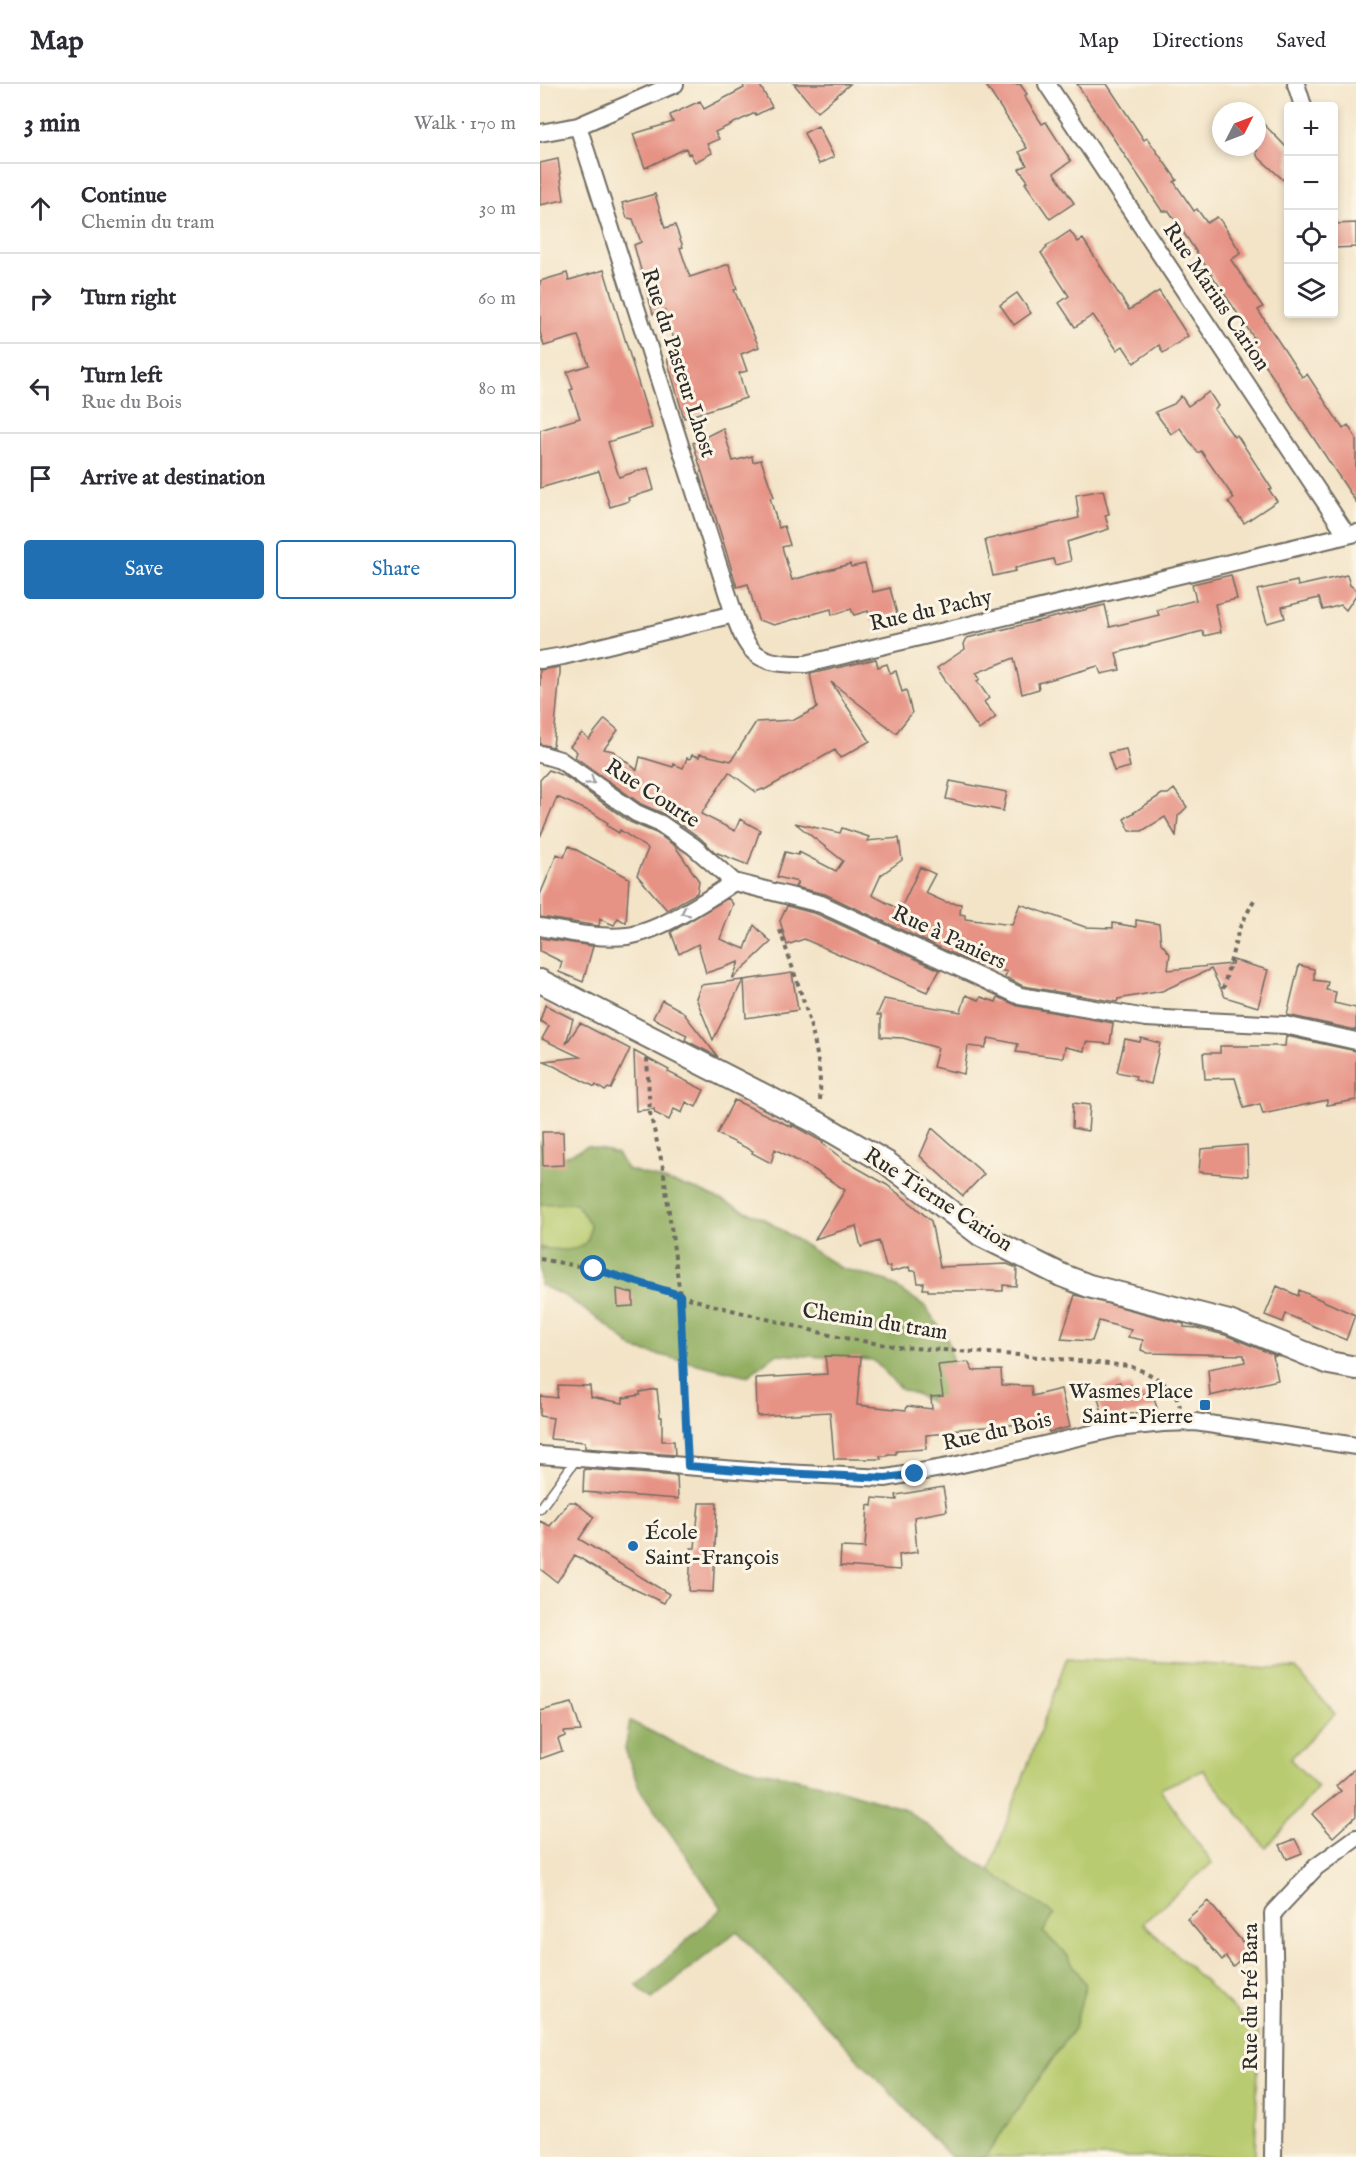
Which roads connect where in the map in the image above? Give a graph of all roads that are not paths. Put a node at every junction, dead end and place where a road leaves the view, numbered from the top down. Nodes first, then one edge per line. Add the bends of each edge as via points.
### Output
1 (675, 84) edge
2 (1047, 84) edge
3 (1296, 84) edge
4 (1302, 102) edge
5 (578, 126) junction
6 (540, 133) edge
7 (1352, 534) edge
8 (734, 614) junction
9 (540, 660) edge
10 (540, 754) edge
11 (734, 882) junction
12 (540, 927) edge
13 (540, 981) edge
14 (1356, 1041) edge
15 (1356, 1368) edge
16 (1356, 1446) edge
17 (540, 1455) edge
18 (578, 1457) junction
19 (540, 1509) edge
20 (1356, 1838) edge
21 (1273, 2157) edge

1 - 5 street
2 - 7 street, Rue Marius Carion
3 - 4 street
5 - 6 street
5 - 8 street, Rue du Pasteur Lhost
7 - 8 street, Rue du Pachy via 806,664 761,659 747,644
8 - 9 street
10 -> 11 street, Rue Courte via 560,760 636,813 661,824
11 -> 12 street via 700,905 629,936
11 - 14 street, Rue à Paniers via 821,904 1020,996 1146,1018 1285,1025
13 - 15 street, Rue Tierne Carion via 818,1123 886,1163 981,1234 1061,1275 1089,1286 1229,1322 1329,1363
16 - 18 street, Rue du Bois via 1195,1422 1117,1428 886,1478
17 - 18 street, Rue du Bois
18 - 19 lane
20 - 21 street, Rue du Pré Bara via 1316,1867 1273,1913

